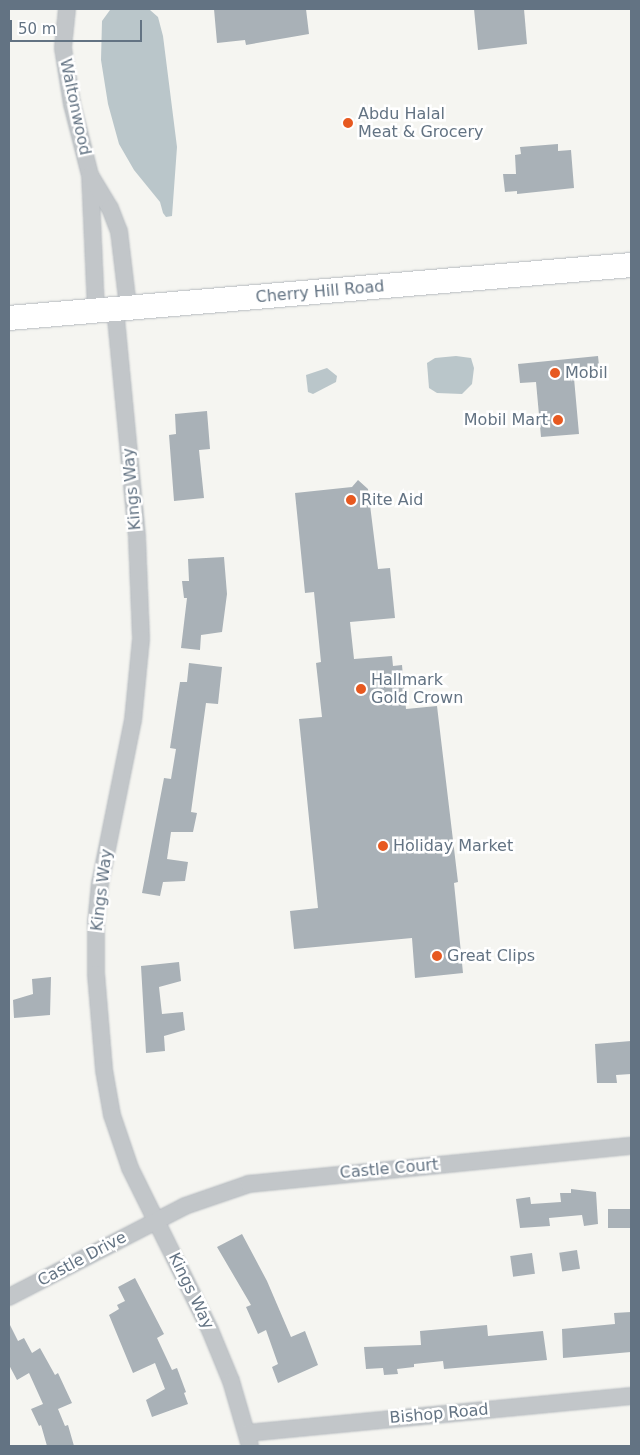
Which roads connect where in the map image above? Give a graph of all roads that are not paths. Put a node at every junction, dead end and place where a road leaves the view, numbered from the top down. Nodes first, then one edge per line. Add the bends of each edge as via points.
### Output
1 (67, 9) edge
2 (90, 175) junction
3 (631, 265) edge
4 (113, 308) junction
5 (9, 318) edge
6 (631, 1146) edge
7 (154, 1220) junction
8 (9, 1297) edge
9 (631, 1396) edge
10 (249, 1439) edge

1 - 2 street, Waltonwood via 63,48 72,104
2 - 4 street, Waltonwood
2 - 4 street, Waltonwood via 110,208 119,231
3 - 4 main road, Cherry Hill Road
4 - 5 main road, Cherry Hill Road
4 - 7 street, Kings Way via 136,538 140,639 132,720 100,884 96,974 104,1070 112,1115 130,1168
6 - 7 street, Castle Court via 268,1180 212,1195
7 - 8 street, Castle Drive
7 - 10 street, Kings Way via 210,1330
9 - 10 street, Bishop Road

